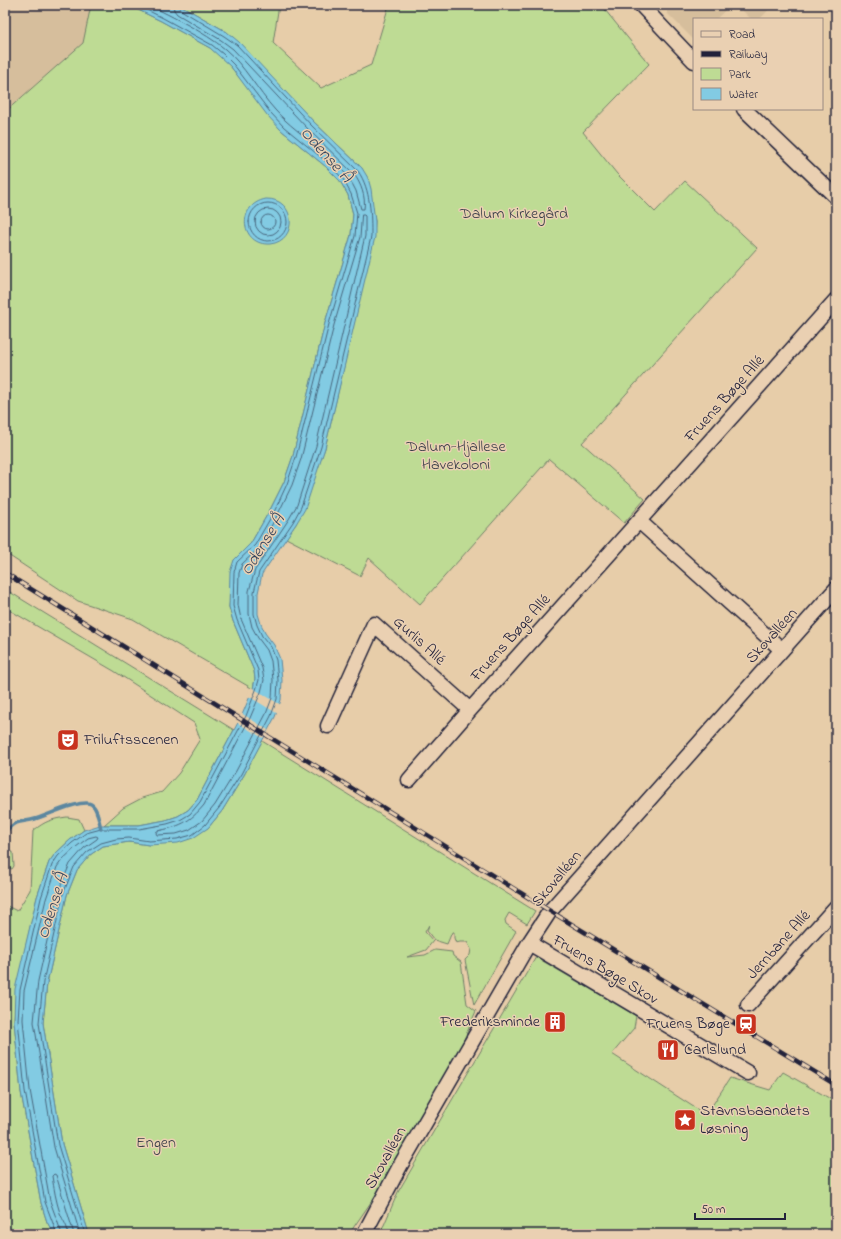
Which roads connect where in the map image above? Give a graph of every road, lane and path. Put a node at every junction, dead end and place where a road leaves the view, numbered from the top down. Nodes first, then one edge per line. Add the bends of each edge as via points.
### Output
1 (641, 5) edge
2 (693, 60) edge
3 (745, 110) edge
4 (836, 197) edge
5 (836, 300) edge
6 (639, 521) junction
7 (836, 589) edge
8 (782, 650) junction
9 (470, 710) junction
10 (328, 726) dead end
11 (409, 780) dead end
12 (836, 907) edge
13 (529, 943) junction
14 (748, 1006) dead end
15 (748, 1073) dead end
16 (364, 1234) edge

1 - 2 street
3 - 4 street
5 - 6 street, Fruens Bøge Allé
6 - 8 street
6 - 9 street, Fruens Bøge Allé
7 - 8 street, Skovalléen
8 - 13 street, Skovalléen via 561,897
9 - 10 street, Gurlis Allé via 374,624
9 - 11 street, Fruens Bøge Allé
12 - 14 street, Jernbane Allé
13 - 15 street, Fruens Bøge Skov
13 - 16 street, Skovalléen via 400,1166

